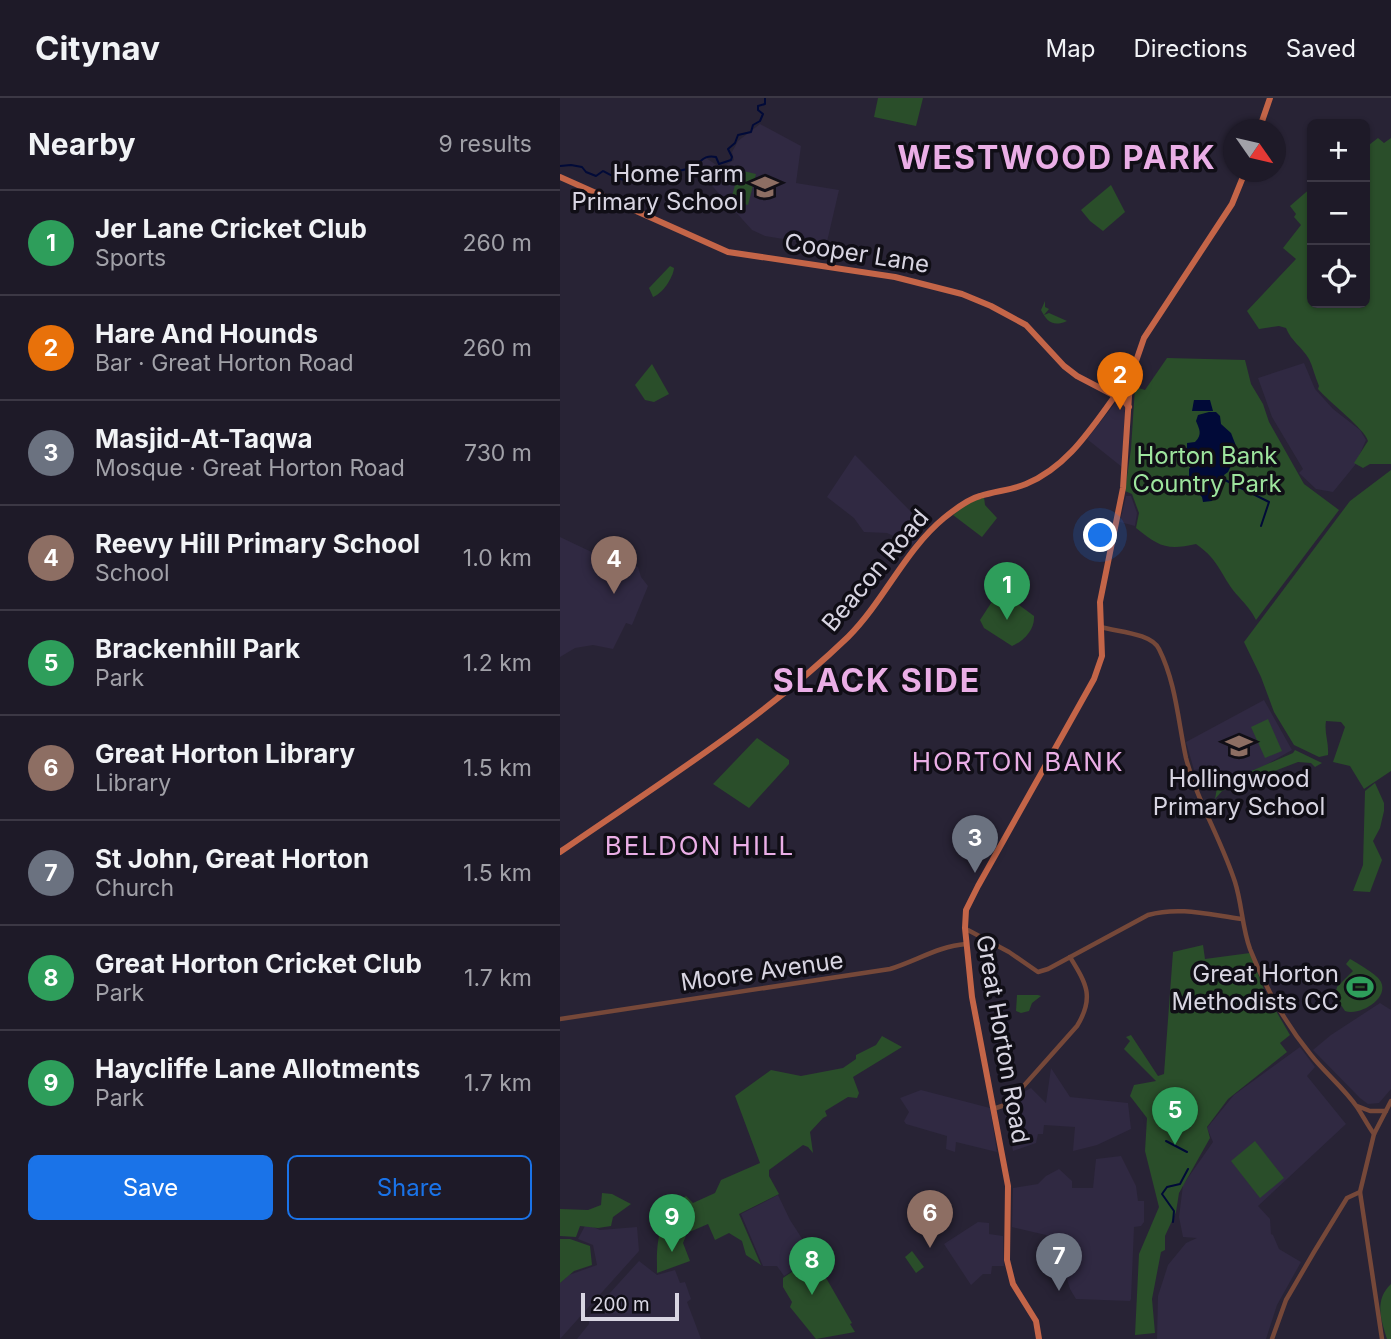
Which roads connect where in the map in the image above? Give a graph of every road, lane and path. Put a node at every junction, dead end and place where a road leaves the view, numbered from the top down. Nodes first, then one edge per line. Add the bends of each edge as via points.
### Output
1 (1270, 98) edge
2 (1263, 119) edge
3 (560, 177) edge
4 (1241, 182) edge
5 (1131, 382) junction
6 (1114, 395) junction
7 (1129, 396) junction
8 (1129, 407) junction
9 (1101, 627) junction
10 (560, 852) edge
11 (1242, 919) junction
12 (965, 928) junction
13 (966, 944) junction
14 (1070, 957) junction
15 (560, 1019) edge
16 (1391, 1101) edge
17 (1357, 1106) junction
18 (993, 1110) junction
19 (1386, 1111) junction
20 (1374, 1134) junction
21 (1360, 1192) junction
22 (1039, 1339) edge
23 (1272, 1339) edge
24 (1382, 1339) edge

1 - 2 main road
3 - 6 main road, Cooper Lane via 729,252 895,277 963,294 1026,325 1064,366
4 - 5 main road, Great Horton Road via 1232,204 1152,326 1137,356
5 - 6 main road
5 - 7 main road, Great Horton Road
6 - 7 main road
6 - 8 main road, Cooper Lane
6 - 10 main road, Beacon Road via 1073,452 1052,470 1025,485 976,497 927,533 851,633 796,683
7 - 8 main road, Great Horton Road
8 - 9 main road, Great Horton Road via 1123,488 1100,602
9 - 11 street via 1142,636 1159,649 1175,694 1187,759 1235,882
9 - 12 main road, Great Horton Road via 1102,656 1094,680 978,886 966,911
11 - 14 street via 1176,909 1159,912
11 - 17 street via 1251,950 1286,1020
12 - 13 main road, Great Horton Road
12 - 14 street via 1038,972
13 - 15 street, Moore Avenue via 939,948 890,969
13 - 18 main road, Great Horton Road
14 - 18 street via 1088,996 1083,1016 1013,1098
16 - 19 street
17 - 19 street
17 - 20 street
18 - 22 main road, Great Horton Road via 1010,1199 1010,1272
19 - 20 street
20 - 21 street
21 - 23 street via 1347,1198 1305,1266
21 - 24 street

